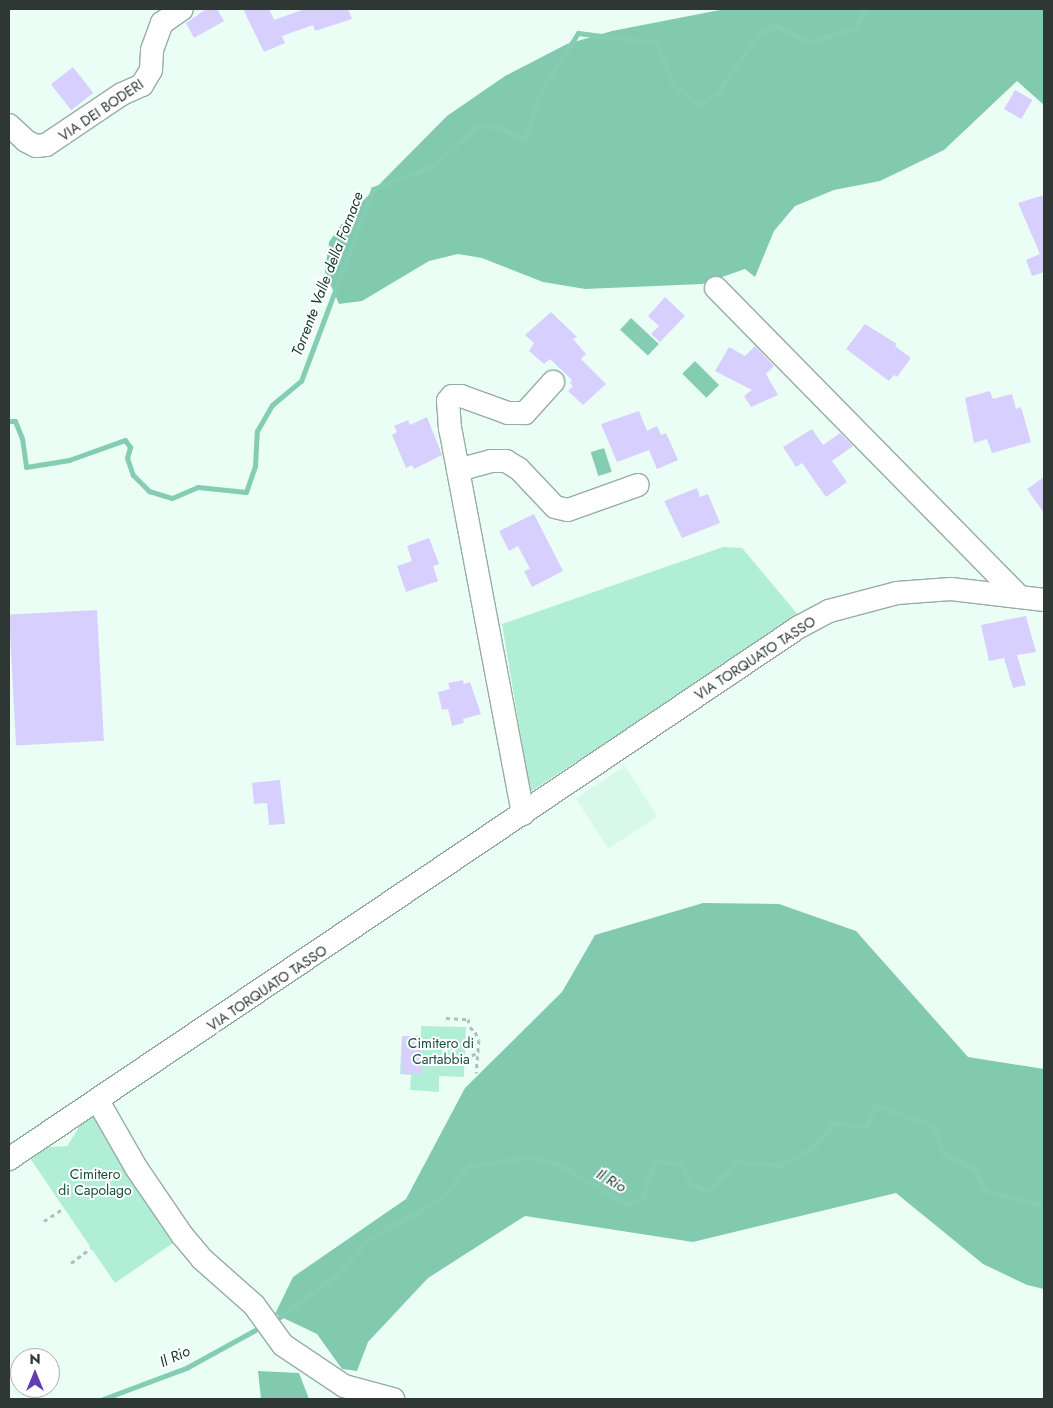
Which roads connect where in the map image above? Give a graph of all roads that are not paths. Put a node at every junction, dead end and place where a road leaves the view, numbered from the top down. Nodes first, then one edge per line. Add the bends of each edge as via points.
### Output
1 (182, 9) edge
2 (9, 125) edge
3 (716, 288) dead end
4 (553, 382) dead end
5 (458, 470) junction
6 (638, 485) dead end
7 (1019, 596) junction
8 (1044, 600) edge
9 (523, 814) junction
10 (98, 1101) junction
11 (9, 1159) edge
12 (393, 1399) edge

1 - 2 street, VIA DEI BODERI via 162,23 152,50 151,70 142,84 46,146 26,141
3 - 7 street
4 - 5 street via 525,413 508,413 461,396 452,396 448,401 450,429
5 - 6 street via 491,461 506,461 519,469 555,507 568,510
5 - 9 street
7 - 8 street, VIA TORQUATO TASSO
7 - 9 street, VIA TORQUATO TASSO via 951,589 906,592 829,612 770,645
9 - 10 street, VIA TORQUATO TASSO
10 - 11 street, VIA TORQUATO TASSO
10 - 12 street via 137,1169 182,1235 202,1259 254,1305 283,1345 344,1386

